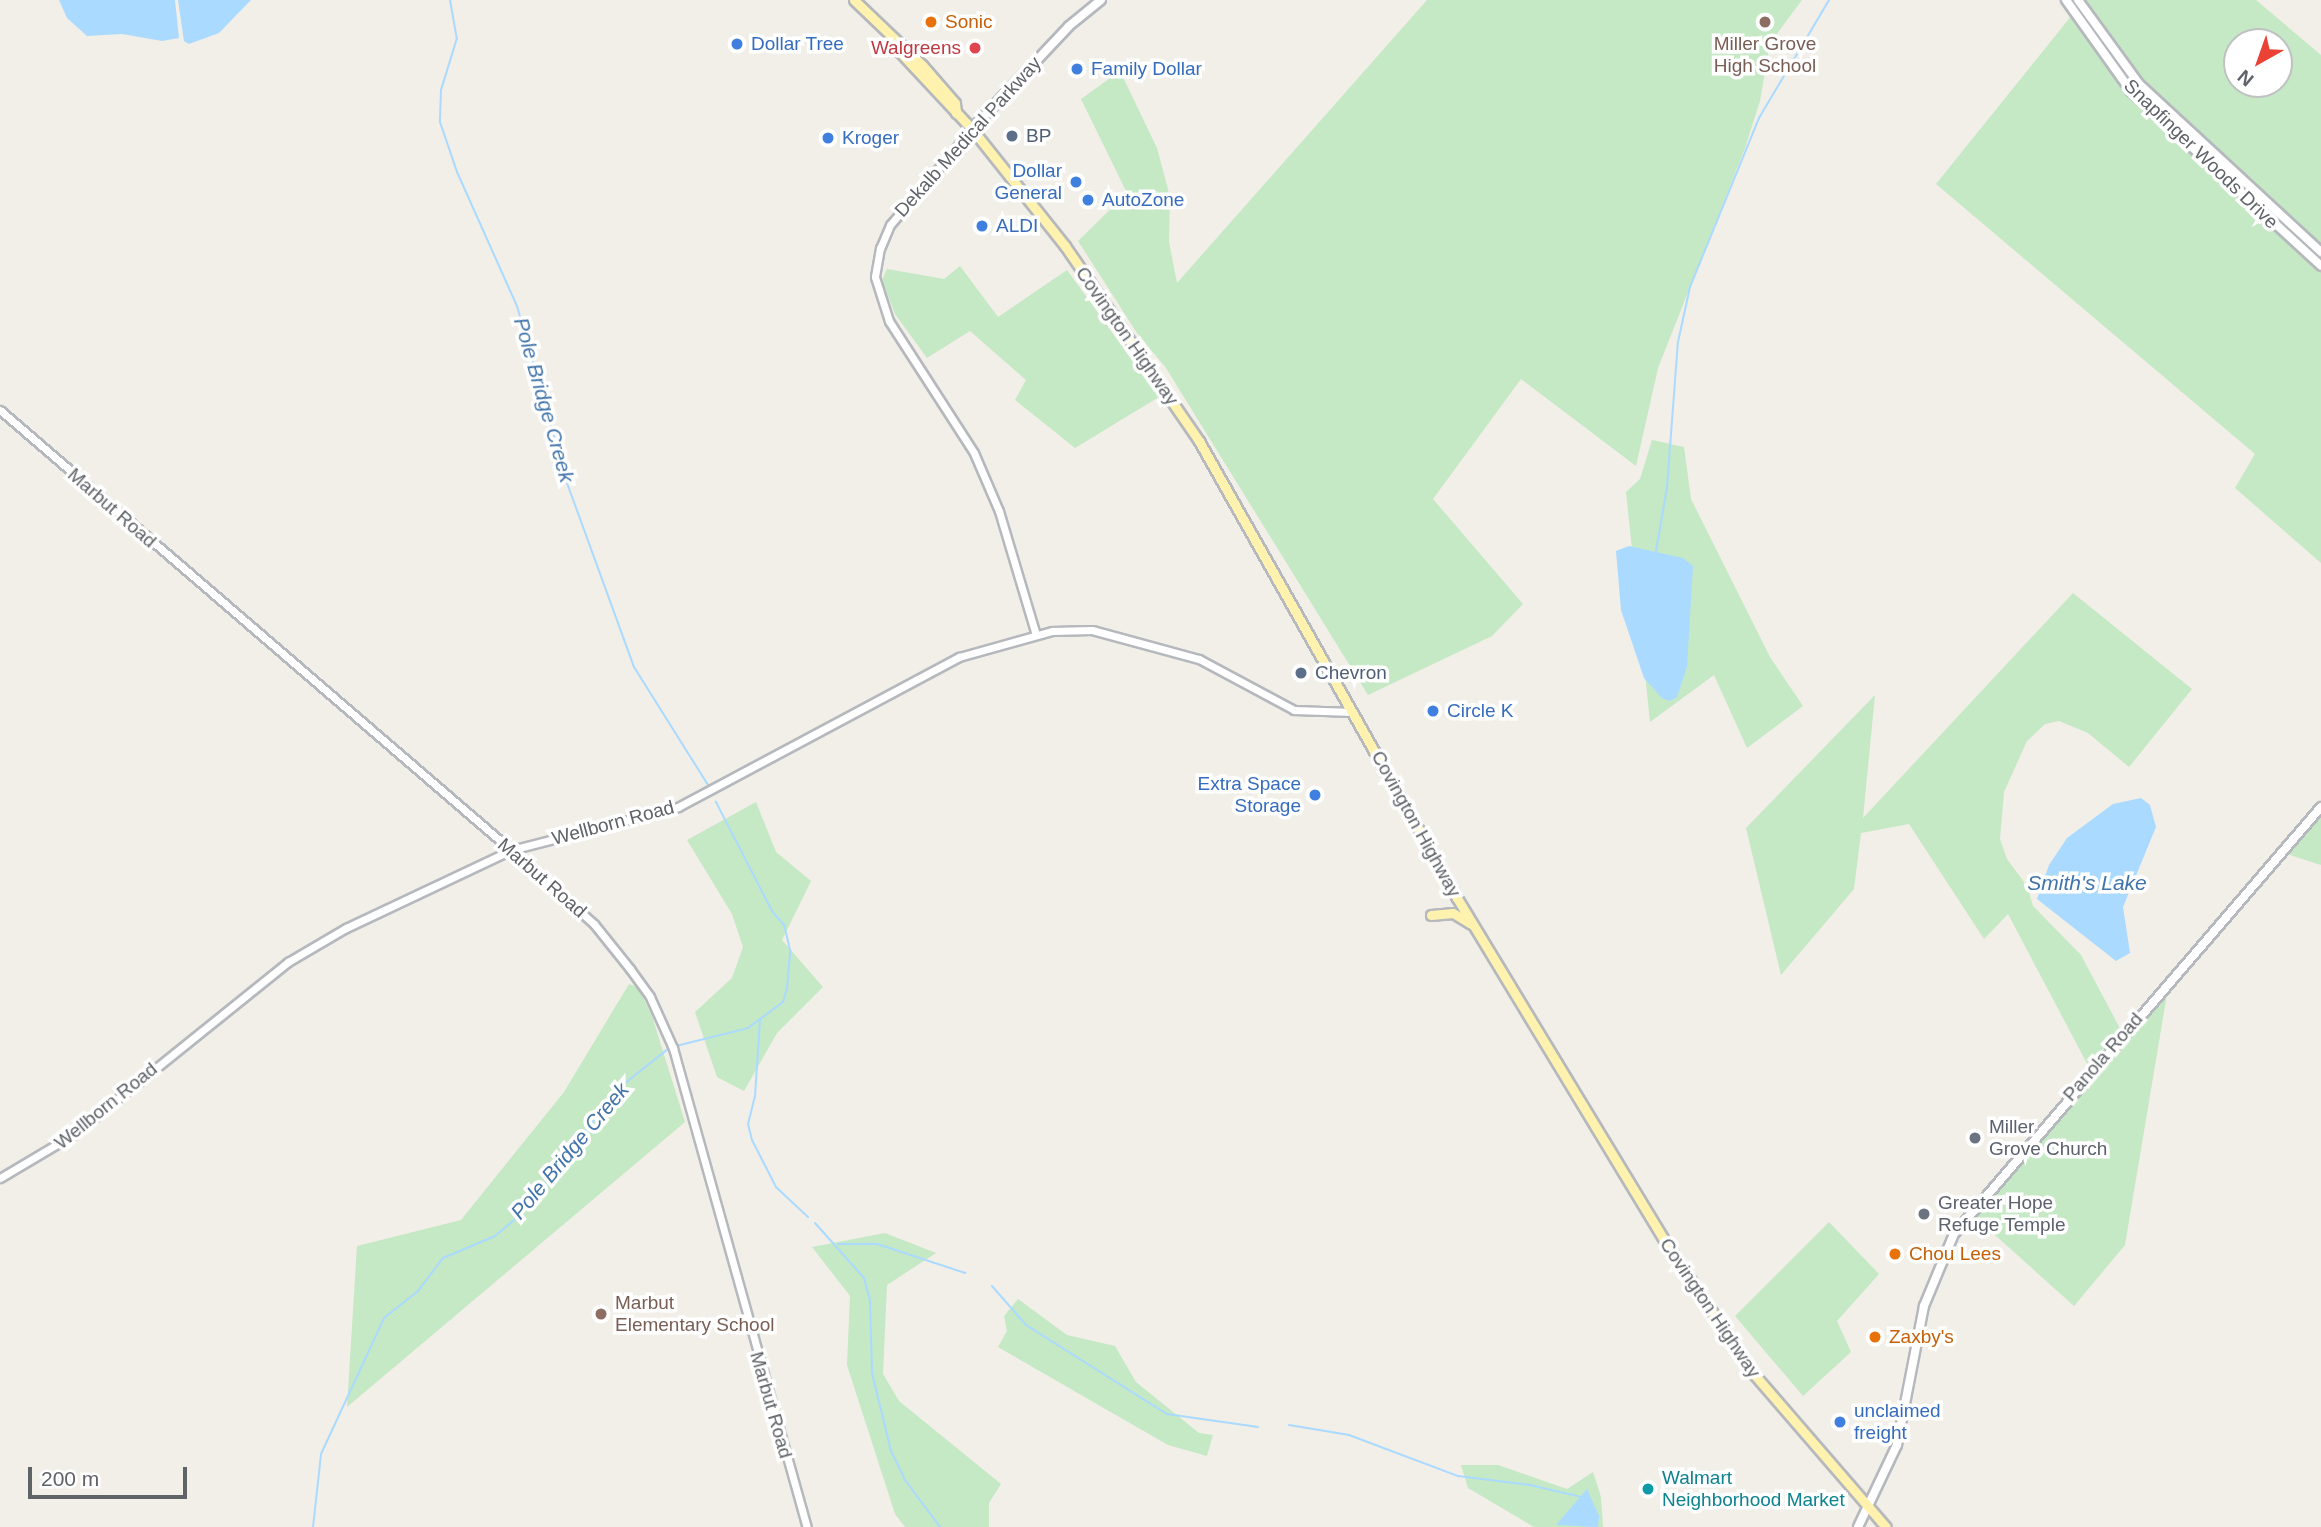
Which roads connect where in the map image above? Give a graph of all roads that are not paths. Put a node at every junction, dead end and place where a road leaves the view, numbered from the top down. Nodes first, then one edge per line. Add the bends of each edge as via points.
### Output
1 (855, 0) edge
2 (1101, 0) edge
3 (2066, 0) edge
4 (2078, 0) edge
5 (972, 130) junction
6 (2321, 252) edge
7 (2321, 266) edge
8 (0, 410) edge
9 (1036, 635) junction
10 (1353, 712) junction
11 (2321, 807) edge
12 (530, 844) junction
13 (511, 850) junction
14 (524, 862) junction
15 (1431, 915) dead end
16 (1475, 928) junction
17 (0, 1178) edge
18 (1868, 1507) junction
19 (807, 1527) edge
20 (1858, 1527) edge
21 (1886, 1527) edge

1 - 5 main road, Covington Highway via 898,45 948,109
2 - 5 main road, Dekalb Medical Parkway via 1069,26
3 - 7 main road, Snapfinger Woods Drive via 2132,91
4 - 6 main road, Snapfinger Woods Drive via 2144,89
5 - 9 street, Dekalb Medical Parkway via 890,225 875,277 889,321 974,453 999,511
5 - 10 main road, Covington Highway via 1065,247 1199,441
8 - 13 street, Marbut Road
9 - 10 street, Wellborn Road via 1076,630 1123,636 1223,668 1294,710 1316,715
9 - 12 street, Wellborn Road via 960,657 678,807
10 - 16 main road, Covington Highway
11 - 18 main road, Panola Road via 1954,1234 1924,1306 1901,1433
12 - 13 street, Wellborn Road
12 - 14 street
13 - 14 street, Marbut Road
13 - 17 street, Wellborn Road via 346,928 288,962 105,1111 34,1161
14 - 19 street, Marbut Road via 594,924 650,996 667,1030
15 - 16 main road via 1453,913
16 - 18 main road, Covington Highway via 1731,1344 1804,1437
18 - 20 main road, Panola Road
18 - 21 main road, Covington Highway

